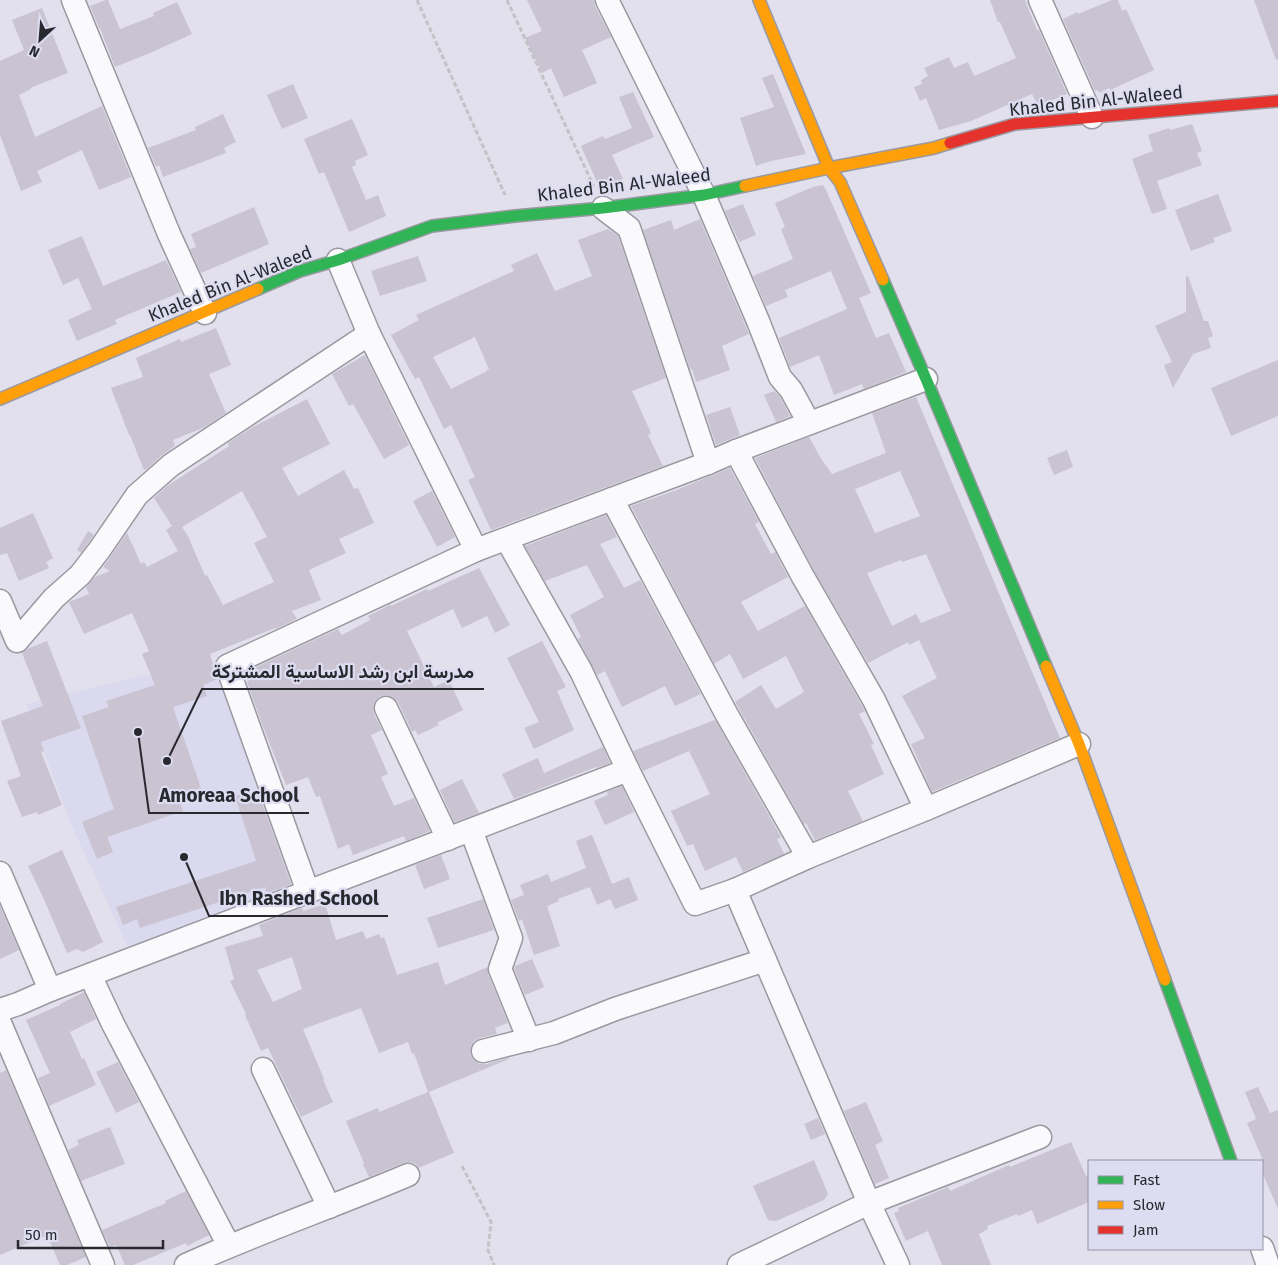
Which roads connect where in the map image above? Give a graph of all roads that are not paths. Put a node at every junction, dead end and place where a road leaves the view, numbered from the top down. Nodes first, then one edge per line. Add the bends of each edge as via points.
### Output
1 (73, 0) edge
2 (607, 0) edge
3 (759, 0) edge
4 (1040, 0) edge
5 (1278, 101) edge
6 (1092, 117) junction
7 (829, 168) junction
8 (704, 195) junction
9 (604, 208) junction
10 (338, 260) junction
11 (204, 313) junction
12 (369, 334) junction
13 (926, 379) junction
14 (0, 399) edge
15 (808, 423) junction
16 (736, 451) junction
17 (708, 463) junction
18 (612, 500) junction
19 (507, 540) junction
20 (476, 550) junction
21 (0, 601) edge
22 (386, 708) dead end
23 (1079, 744) junction
24 (628, 770) junction
25 (926, 809) junction
26 (471, 830) junction
27 (448, 839) junction
28 (808, 857) junction
29 (0, 873) edge
30 (735, 890) junction
31 (308, 892) junction
32 (765, 960) junction
33 (90, 975) junction
34 (50, 990) junction
35 (0, 1010) edge
36 (0, 1023) edge
37 (529, 1040) junction
38 (483, 1052) dead end
39 (263, 1069) dead end
40 (1040, 1138) dead end
41 (1231, 1160) edge
42 (408, 1175) dead end
43 (869, 1203) junction
44 (329, 1207) junction
45 (229, 1246) junction
46 (1263, 1250) edge
47 (103, 1265) edge
48 (186, 1265) edge
49 (739, 1265) edge
50 (898, 1265) edge
51 (1268, 1265) edge

1 - 11 street via 168,234
2 - 8 street
3 - 7 street
4 - 6 street
5 - 6 street, Khaled Bin Al-Waleed
6 - 7 street, Khaled Bin Al-Waleed via 1015,124 934,148
7 - 8 street, Khaled Bin Al-Waleed
7 - 13 street via 840,182
8 - 9 street, Khaled Bin Al-Waleed
8 - 15 street via 780,377 791,390
9 - 10 street, Khaled Bin Al-Waleed via 432,226
9 - 17 street via 629,228
10 - 11 street, Khaled Bin Al-Waleed via 300,271
10 - 12 street
11 - 14 street, Khaled Bin Al-Waleed
12 - 20 street
12 - 21 street via 172,465 137,495 80,575 54,598 17,641
13 - 15 street
13 - 23 street
15 - 16 street
16 - 17 street
16 - 25 street via 802,576 874,700
17 - 18 street
18 - 19 street
18 - 28 street
19 - 20 street
19 - 24 street via 581,671
20 - 31 street via 227,666
22 - 27 street
23 - 25 street
23 - 41 street
24 - 26 street
24 - 30 street via 695,904
25 - 28 street
26 - 27 street
26 - 37 street via 512,938 500,969
27 - 31 street
28 - 30 street
29 - 34 street
30 - 32 street
31 - 33 street
32 - 37 street
32 - 43 street
33 - 34 street
33 - 45 street
34 - 35 street
36 - 47 street
37 - 38 street
39 - 44 street
40 - 43 street
42 - 44 street
43 - 49 street
43 - 50 street
44 - 45 street
45 - 48 street
46 - 51 street

